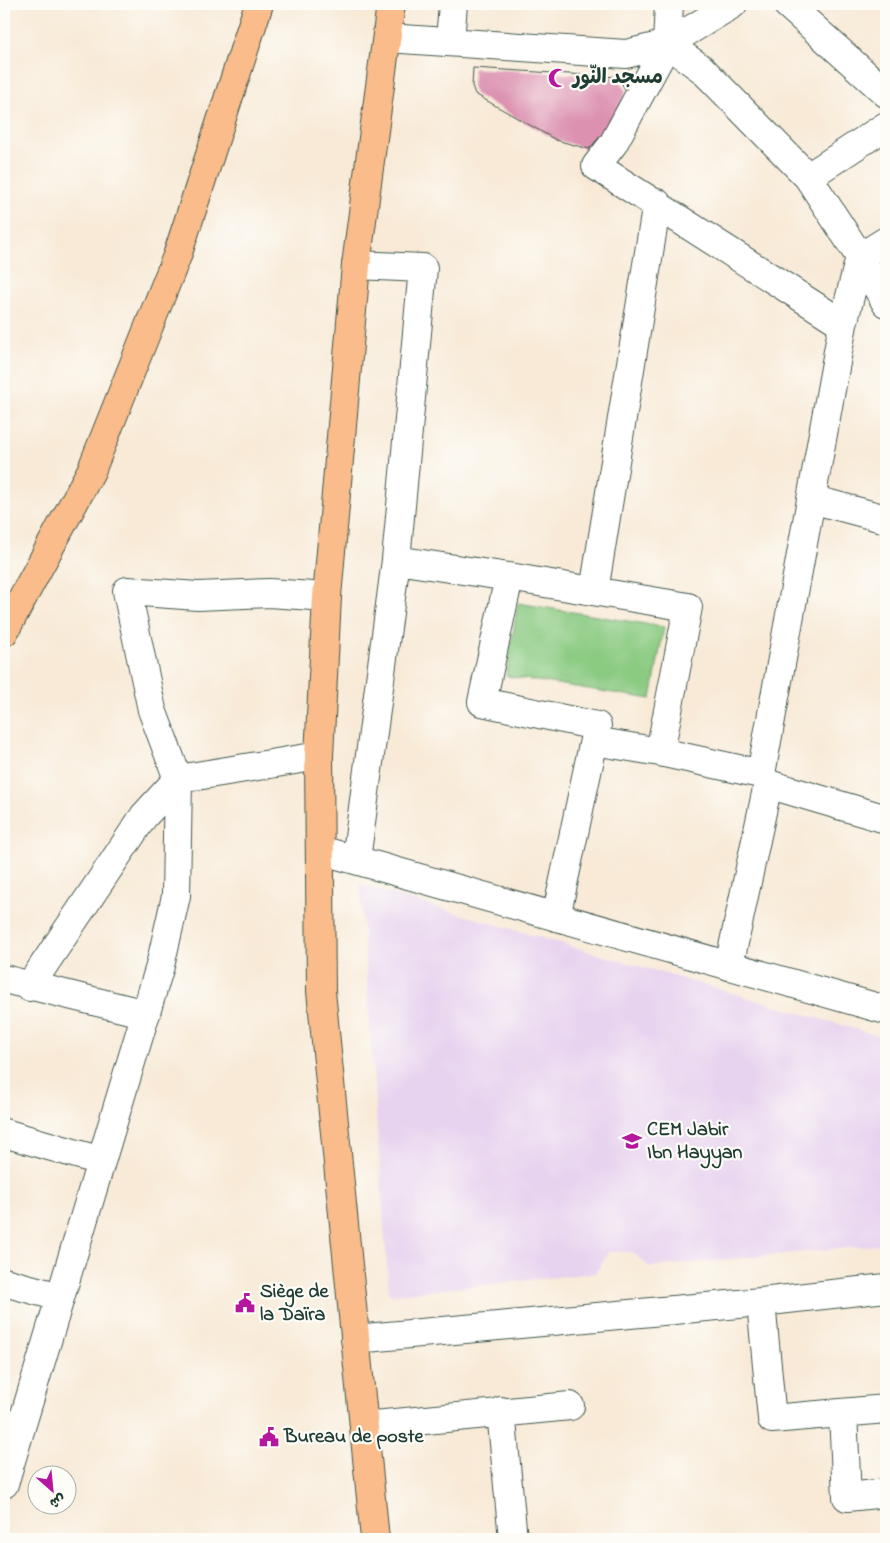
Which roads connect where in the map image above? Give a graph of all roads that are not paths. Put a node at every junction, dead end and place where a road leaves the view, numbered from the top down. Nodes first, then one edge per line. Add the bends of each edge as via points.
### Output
1 (255, 4) edge
2 (259, 4) edge
3 (391, 4) edge
4 (453, 4) edge
5 (670, 4) edge
6 (733, 4) edge
7 (787, 4) edge
8 (387, 38) junction
9 (450, 41) junction
10 (667, 44) junction
11 (241, 61) junction
12 (886, 93) edge
13 (886, 126) edge
14 (808, 178) junction
15 (657, 203) junction
16 (886, 241) edge
17 (860, 258) junction
18 (356, 264) junction
19 (886, 303) edge
20 (843, 324) junction
21 (811, 499) junction
22 (886, 520) edge
23 (396, 560) junction
24 (509, 577) junction
25 (594, 591) junction
26 (327, 596) junction
27 (4, 632) edge
28 (594, 741) junction
29 (660, 752) junction
30 (319, 756) junction
31 (178, 779) junction
32 (764, 779) junction
33 (886, 819) edge
34 (320, 850) junction
35 (356, 860) junction
36 (556, 916) junction
37 (729, 966) junction
38 (4, 979) edge
39 (29, 987) junction
40 (886, 1010) edge
41 (146, 1014) junction
42 (4, 1133) edge
43 (101, 1161) junction
44 (4, 1282) edge
45 (886, 1288) edge
46 (60, 1297) junction
47 (761, 1302) junction
48 (355, 1339) junction
49 (570, 1406) dead end
50 (886, 1408) edge
51 (501, 1411) junction
52 (843, 1413) junction
53 (364, 1426) junction
54 (11, 1433) edge
55 (4, 1484) edge
56 (886, 1493) edge
57 (375, 1539) edge
58 (513, 1539) edge

1 - 11 main road
2 - 11 main road
3 - 8 main road
4 - 9 street
5 - 10 street
6 - 10 street
7 - 12 street
8 - 9 street
8 - 18 main road
9 - 10 street via 626,54
10 - 14 street via 702,69
10 - 15 street via 613,144 596,166
11 - 27 main road via 177,256 91,470
13 - 14 street
14 - 17 street
15 - 20 street
15 - 25 street
16 - 17 street
17 - 19 street
17 - 20 street
18 - 23 street via 423,268
18 - 26 main road
20 - 21 street
21 - 22 street
21 - 32 street
23 - 24 street
23 - 35 street
24 - 25 street
24 - 28 street via 482,702 597,726
25 - 29 street via 688,607
26 - 30 main road
26 - 31 street via 269,593 198,596 127,591 152,710
28 - 29 street
28 - 36 street
29 - 32 street
30 - 31 street
30 - 34 main road
31 - 39 street via 144,816
31 - 41 street via 176,896
32 - 33 street
32 - 37 street
34 - 35 street
34 - 48 main road via 321,991
35 - 36 street
36 - 37 street
37 - 40 street
38 - 39 street
39 - 41 street
41 - 43 street
42 - 43 street
43 - 46 street
44 - 46 street
45 - 47 street
46 - 54 street
47 - 48 street
47 - 52 street via 772,1419
48 - 53 main road
49 - 51 street
50 - 52 street
51 - 53 street
51 - 58 street
52 - 56 street via 847,1497
53 - 57 main road
54 - 55 street

